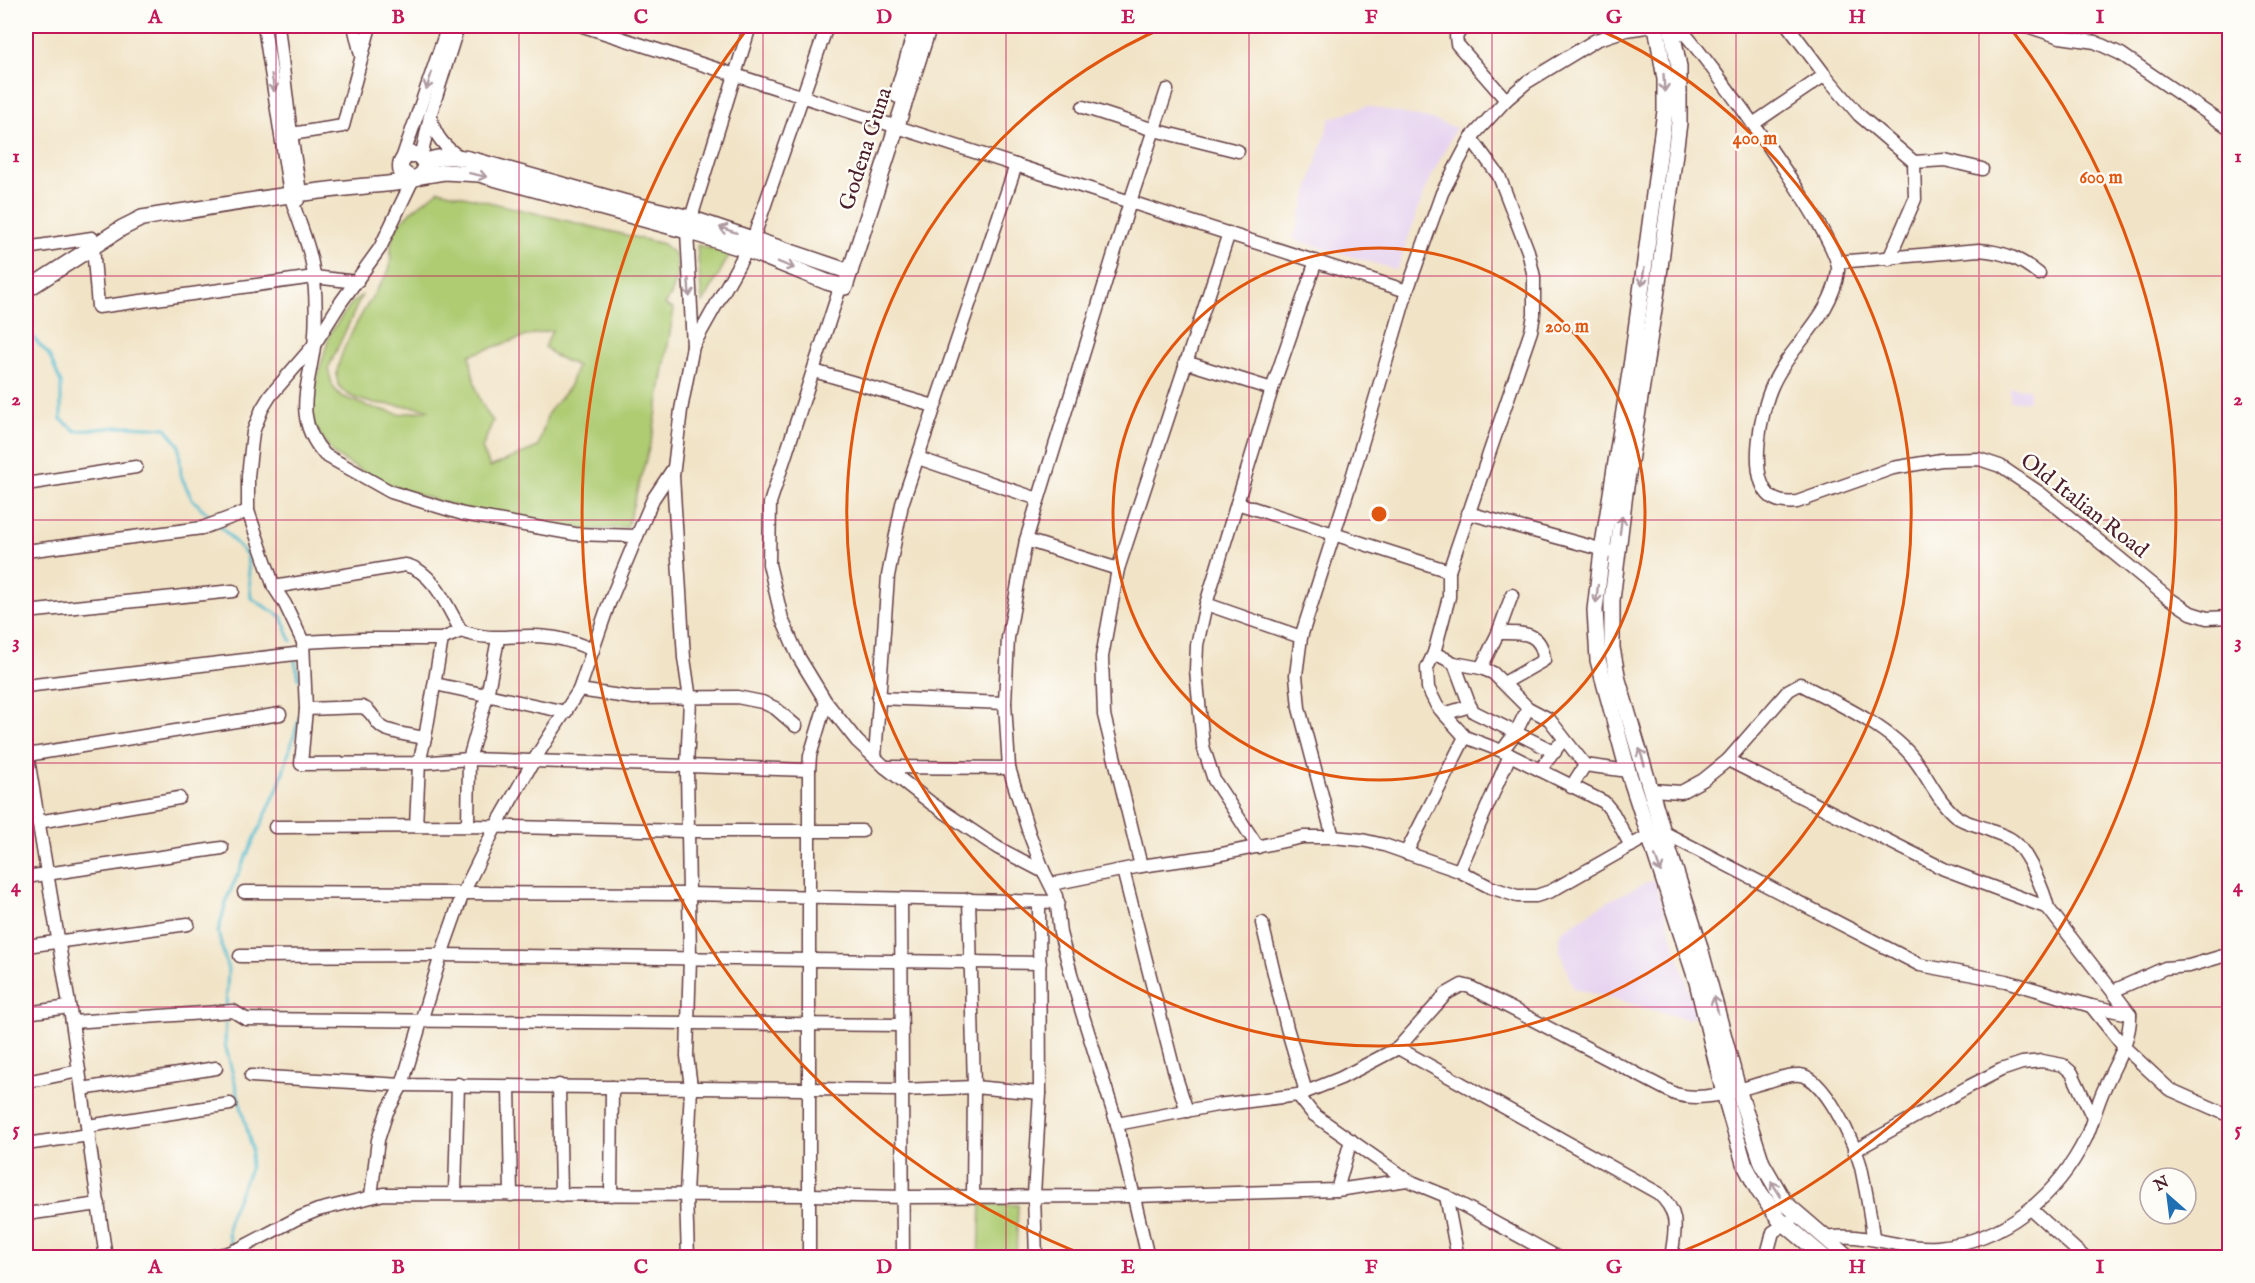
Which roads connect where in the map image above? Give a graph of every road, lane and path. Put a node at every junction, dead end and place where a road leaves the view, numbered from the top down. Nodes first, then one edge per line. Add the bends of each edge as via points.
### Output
1 (264, 26) edge
2 (278, 26) edge
3 (354, 26) edge
4 (370, 26) edge
5 (448, 26) edge
6 (458, 26) edge
7 (583, 26) edge
8 (750, 26) edge
9 (827, 26) edge
10 (917, 26) edge
11 (929, 26) edge
12 (1464, 26) edge
13 (1654, 26) edge
14 (1671, 26) edge
15 (1678, 26) edge
16 (1788, 26) edge
17 (2027, 26) edge
18 (362, 59) junction
19 (735, 75) junction
20 (1825, 75) junction
21 (1167, 90) dead end
22 (803, 97) junction
23 (1506, 100) junction
24 (1083, 106) dead end
25 (430, 116) junction
26 (1752, 124) junction
27 (893, 126) junction
28 (2228, 127) edge
29 (1154, 130) junction
30 (291, 134) junction
31 (1471, 138) junction
32 (1238, 151) dead end
33 (460, 157) junction
34 (401, 161) junction
35 (1914, 162) junction
36 (1016, 165) junction
37 (1982, 169) dead end
38 (418, 170) junction
39 (295, 190) junction
40 (1130, 202) junction
41 (620, 207) junction
42 (688, 224) junction
43 (1229, 233) junction
44 (93, 242) junction
45 (750, 244) junction
46 (26, 248) edge
47 (1889, 260) junction
48 (1316, 261) junction
49 (1838, 262) junction
50 (2038, 274) dead end
51 (314, 277) junction
52 (26, 281) edge
53 (357, 282) junction
54 (843, 282) junction
55 (26, 290) edge
56 (1407, 291) junction
57 (314, 345) junction
58 (693, 346) junction
59 (1185, 362) junction
60 (814, 371) junction
61 (1272, 389) junction
62 (934, 406) junction
63 (918, 458) junction
64 (136, 467) dead end
65 (673, 468) junction
66 (26, 484) edge
67 (1038, 499) junction
68 (1237, 503) junction
69 (248, 511) junction
70 (1468, 513) junction
71 (1334, 534) junction
72 (637, 536) junction
73 (1026, 540) junction
74 (26, 551) edge
75 (1602, 551) junction
76 (1618, 553) junction
77 (1118, 569) junction
78 (1449, 571) junction
79 (274, 587) junction
80 (233, 591) dead end
81 (1512, 595) dead end
82 (1206, 604) junction
83 (26, 612) edge
84 (2229, 617) edge
85 (461, 631) junction
86 (1498, 633) junction
87 (1301, 637) junction
88 (441, 639) junction
89 (498, 639) junction
90 (303, 648) junction
91 (593, 650) junction
92 (1434, 653) junction
93 (1454, 663) junction
94 (1481, 668) junction
95 (1504, 683) junction
96 (435, 684) junction
97 (26, 686) edge
98 (579, 690) junction
99 (487, 696) junction
100 (878, 698) junction
101 (690, 699) junction
102 (826, 702) junction
103 (1005, 703) junction
104 (1470, 706) junction
105 (1528, 708) junction
106 (306, 709) junction
107 (566, 712) junction
108 (280, 714) dead end
109 (1444, 714) junction
110 (796, 726) dead end
111 (1516, 732) junction
112 (1465, 737) junction
113 (1564, 737) junction
114 (425, 738) junction
115 (26, 751) edge
116 (1555, 752) junction
117 (1506, 753) junction
118 (875, 757) junction
119 (469, 759) junction
120 (534, 760) junction
121 (1728, 760) junction
122 (419, 763) junction
123 (1585, 765) junction
124 (885, 767) junction
125 (687, 768) junction
126 (1009, 768) junction
127 (809, 770) junction
128 (1540, 770) junction
129 (1628, 771) junction
130 (1571, 786) junction
131 (1652, 790) junction
132 (179, 798) dead end
133 (38, 822) junction
134 (416, 826) junction
135 (468, 826) junction
136 (275, 827) dead end
137 (495, 828) junction
138 (809, 830) junction
139 (687, 831) junction
140 (862, 831) dead end
141 (1656, 834) junction
142 (1333, 837) junction
143 (1631, 846) junction
144 (1258, 847) junction
145 (222, 848) dead end
146 (1406, 853) junction
147 (1141, 866) junction
148 (1123, 870) junction
149 (1044, 872) junction
150 (1459, 872) junction
151 (47, 874) junction
152 (26, 878) edge
153 (1052, 884) junction
154 (244, 892) dead end
155 (463, 893) junction
156 (689, 894) junction
157 (809, 897) junction
158 (901, 899) junction
159 (969, 899) junction
160 (1039, 903) junction
161 (1058, 903) junction
162 (2048, 908) junction
163 (1262, 923) dead end
164 (188, 924) dead end
165 (58, 941) junction
166 (26, 946) edge
167 (441, 955) junction
168 (240, 956) dead end
169 (2229, 957) edge
170 (690, 958) junction
171 (809, 959) junction
172 (902, 962) junction
173 (970, 962) junction
174 (1040, 963) junction
175 (2113, 991) junction
176 (69, 1006) junction
177 (2091, 1006) junction
178 (26, 1013) edge
179 (2130, 1014) junction
180 (422, 1020) junction
181 (72, 1022) junction
182 (689, 1022) junction
183 (810, 1025) junction
184 (902, 1025) junction
185 (2124, 1047) junction
186 (1398, 1048) junction
187 (216, 1068) dead end
188 (79, 1071) junction
189 (251, 1076) dead end
190 (26, 1082) edge
191 (458, 1084) junction
192 (402, 1085) junction
193 (559, 1085) junction
194 (509, 1086) junction
195 (691, 1087) junction
196 (974, 1087) junction
197 (612, 1088) junction
198 (82, 1089) junction
199 (810, 1089) junction
200 (903, 1090) junction
201 (1731, 1091) junction
202 (1040, 1093) junction
203 (1302, 1093) junction
204 (230, 1104) dead end
205 (1187, 1111) junction
206 (2229, 1116) edge
207 (2093, 1118) junction
208 (1117, 1124) junction
209 (89, 1131) junction
210 (1351, 1140) junction
211 (26, 1144) edge
212 (1854, 1151) junction
213 (1407, 1180) junction
214 (1336, 1190) junction
215 (456, 1193) junction
216 (510, 1195) junction
217 (561, 1195) junction
218 (611, 1195) junction
219 (687, 1195) junction
220 (810, 1195) junction
221 (371, 1196) junction
222 (973, 1196) junction
223 (1034, 1196) junction
224 (1133, 1196) junction
225 (1446, 1196) junction
226 (904, 1197) junction
227 (99, 1204) junction
228 (2032, 1209) junction
229 (26, 1214) edge
230 (1799, 1217) junction
231 (1785, 1224) junction
232 (1825, 1238) junction
233 (1873, 1239) junction
234 (106, 1257) edge
235 (203, 1257) edge
236 (688, 1257) edge
237 (810, 1257) edge
238 (903, 1257) edge
239 (1036, 1257) edge
240 (1148, 1257) edge
241 (1458, 1257) edge
242 (1560, 1257) edge
243 (1671, 1257) edge
244 (1766, 1257) edge
245 (1825, 1257) edge
246 (1849, 1257) edge
247 (2085, 1257) edge

1 -> 39 street
2 - 30 street
3 - 18 street
4 - 18 street
5 -> 34 street
6 - 25 street
7 - 19 street
8 - 19 street
9 - 22 street
10 - 27 main road, Godena Guna
11 - 27 main road, Godena Guna
12 - 23 street via 1456,36 1457,44
13 - 23 street via 1596,40 1527,82
13 -> 75 main road via 1665,80 1665,111
76 -> 14 main road via 1679,123 1679,67
15 - 26 street
16 - 20 street
17 - 28 street via 2060,37 2095,42 2121,54
18 - 30 street via 343,126
19 - 22 street
19 - 42 street
20 - 26 street
20 - 35 street via 1859,115
21 - 29 street
22 - 27 street
22 - 45 street
23 - 31 street
24 - 29 street
25 - 33 street via 440,139
25 - 38 street
26 - 49 street via 1811,207
27 - 36 street
27 - 54 main road, Godena Guna
29 - 32 street
29 - 40 street
30 - 39 street
31 - 56 street via 1442,193
31 - 70 street via 1499,176 1528,251 1534,277 1534,315 1532,331
33 - 38 main road via 438,156
33 - 41 main road
34 - 38 main road via 401,171
34 - 38 main road via 414,154
34 - 39 main road via 390,173 376,178
35 - 37 street via 1945,160
35 - 47 street via 1915,199
36 - 40 street
36 - 62 street
38 - 39 main road via 393,183
38 -> 41 main road via 478,174
38 - 53 street via 380,248
39 - 44 main road via 142,218
39 - 51 street via 295,213 302,224
40 - 43 street
40 - 67 street
41 - 42 main road
42 - 45 main road
42 -> 58 street
43 - 48 street
43 - 59 street
44 - 46 street
44 - 51 street via 98,307
44 - 52 main road
44 - 55 main road
45 - 54 main road
45 - 58 street
47 - 49 street
47 - 50 street via 1995,251 2016,258
48 - 56 street
48 - 61 street
49 - 84 street, Old Italian Road via 1829,301 1778,374 1767,400 1760,429 1759,468 1770,496 1782,502 1797,502 1893,468 1979,459 2000,466 2040,493 2183,608 2207,618
51 - 53 street
51 - 57 street
53 - 57 street
54 - 60 street
56 - 71 street
57 - 69 street via 262,409 253,432
57 - 72 street via 304,396 311,435 325,455 361,477 391,492 464,514 575,534
58 - 65 street
59 - 61 street
59 - 77 street
60 - 62 street
60 - 102 street via 770,503 769,564 782,619 798,656
61 - 68 street
62 - 63 street
63 - 67 street
63 - 100 street via 902,504 888,576
64 - 66 street
65 - 72 street via 653,499
65 - 101 street
67 - 73 street
68 - 71 street
68 - 82 street
69 - 74 street via 206,527
69 - 79 street
70 - 75 street
70 - 78 street
71 - 78 street
71 - 87 street
72 - 91 street
73 - 77 street
73 - 103 street via 1008,638
75 - 76 street
75 -> 129 main road via 1595,610 1596,642 1601,676
131 -> 76 main road via 1612,648 1612,600
77 - 147 street via 1102,657 1104,715
78 - 92 street via 1449,597
79 - 85 street via 405,565 420,570 442,596
79 - 90 street
80 - 83 street
81 - 86 street
82 - 87 street
82 - 144 street via 1196,670 1203,746 1214,780
85 - 88 street
85 - 89 street
86 - 94 street
86 - 95 street via 1527,633 1538,641 1544,654 1544,660
87 - 142 street via 1296,675 1299,708
88 - 90 street via 362,639
88 - 96 street
89 - 91 street via 548,637
89 - 99 street
90 - 97 street
90 - 106 street
91 - 98 street
92 - 93 street
92 - 109 street via 1426,668 1426,678
93 - 94 street
93 - 104 street
94 - 95 street
95 - 105 street
96 - 99 street
96 - 114 street
98 - 101 street via 634,698
98 - 107 street
99 - 107 street
99 - 119 street
100 - 103 street
100 - 118 street
101 - 110 street via 737,697 762,702
101 - 125 street
102 - 118 street
102 - 127 street
103 - 126 street
104 - 109 street
104 - 111 street via 1480,716
105 - 111 street
105 - 113 street via 1549,719
106 - 114 street via 362,707 387,730
106 - 122 street via 302,764
107 - 120 street
108 - 115 street
109 - 112 street
111 - 116 street
111 - 117 street
112 - 117 street
112 - 146 street
113 - 116 street
113 - 123 street
114 - 122 street
115 - 133 street
116 - 128 street
117 - 128 street
117 - 150 street
118 - 124 street
119 - 120 street
119 - 122 street
119 - 135 street
120 - 125 street
120 - 137 street
121 - 131 street via 1681,792
121 - 162 street via 1944,868
121 - 162 street via 1789,690 1800,684 1854,711 1902,745 1945,806 1960,819 2013,841 2044,891
122 - 134 street
123 - 129 street
123 - 130 street
124 - 126 street
124 - 149 street via 998,848
125 - 127 street
125 - 139 street
126 - 149 street
127 - 138 street
128 - 130 street
129 - 141 main road
130 - 143 street via 1604,802
131 - 141 main road
132 - 133 street
133 - 151 street
134 - 135 street
134 - 136 street
135 - 137 street
137 - 139 street
137 - 155 street
138 - 139 street
138 - 140 street
138 - 157 street
139 - 156 street
141 - 143 street
141 - 177 street via 1920,965 2006,981
141 - 201 main road via 1703,980
142 - 144 street via 1303,837
142 - 146 street via 1362,840
143 - 150 street via 1536,896 1517,896
144 - 147 street
145 - 151 street
146 - 150 street
147 - 148 street
148 - 153 street
148 - 205 street
149 - 153 street
151 - 152 street
151 - 165 street
153 - 161 street
154 - 155 street
155 - 156 street
155 - 167 street
156 - 157 street
156 - 170 street
157 - 158 street
157 - 171 street
158 - 159 street
158 - 172 street
159 - 160 street
159 - 173 street
160 - 161 street
160 - 174 street
161 - 208 street via 1068,963
162 - 175 street
163 - 203 street
164 - 165 street
165 - 166 street
165 - 176 street
167 - 168 street
167 - 170 street
167 - 180 street
169 - 175 street via 2164,968
170 - 171 street
170 - 182 street
171 - 172 street
171 - 183 street
172 - 173 street
172 - 184 street
173 - 174 street
173 - 196 street
174 - 202 street
175 - 179 street
176 - 178 street
176 - 181 street
177 - 179 street
177 - 185 street
179 - 185 street
180 - 181 street via 246,1019 233,1011 218,1011
180 - 182 street
180 - 192 street
181 - 188 street
182 - 183 street
182 - 195 street via 687,1056
183 - 184 street
183 - 199 street
184 - 200 street
185 - 206 street via 2169,1089
185 - 207 street
186 - 201 street via 1446,994 1462,986 1470,987 1675,1094 1688,1098
186 - 203 street
186 - 243 street via 1658,1193 1675,1216
187 - 198 street
188 - 190 street
188 - 198 street
189 - 192 street
191 - 192 street
191 - 194 street
191 - 215 street
192 - 221 street via 378,1140
193 - 194 street
193 - 197 street
193 - 217 street
194 - 216 street
195 - 197 street
195 - 199 street
195 - 219 street
196 - 200 street
196 - 202 street
196 - 222 street
197 - 218 street
198 - 209 street
199 - 200 street
199 - 220 street
200 - 226 street
201 - 212 street via 1800,1075 1812,1079 1834,1106
230 -> 201 main road via 1767,1174
201 - 231 main road via 1750,1175
202 - 223 street
203 - 205 street
203 - 210 street via 1313,1114
204 - 209 street
205 - 208 street
207 - 212 street via 2072,1073 2063,1065 2022,1063 1968,1087
207 - 228 street via 2085,1139 2064,1171
208 - 224 street
209 - 211 street
209 - 227 street
210 - 213 street
210 - 214 street
212 - 233 street
213 - 214 street
213 - 225 street
214 - 224 street
215 - 216 street
215 - 221 street
216 - 217 street
217 - 218 street
218 - 219 street
219 - 220 street
219 - 236 street
220 - 226 street
220 - 237 street
221 - 235 street via 307,1214 242,1248
222 - 223 street
222 - 226 street
223 - 224 street
223 - 239 street
224 - 240 street
225 - 241 street
225 - 242 street
226 - 238 street
227 - 229 street
227 - 234 street
228 - 233 street via 1991,1232 1957,1244 1915,1246
228 - 247 street
230 - 231 street
230 - 232 main road
231 - 244 street via 1773,1232
231 - 245 main road
232 - 233 street via 1852,1235
232 - 246 main road

